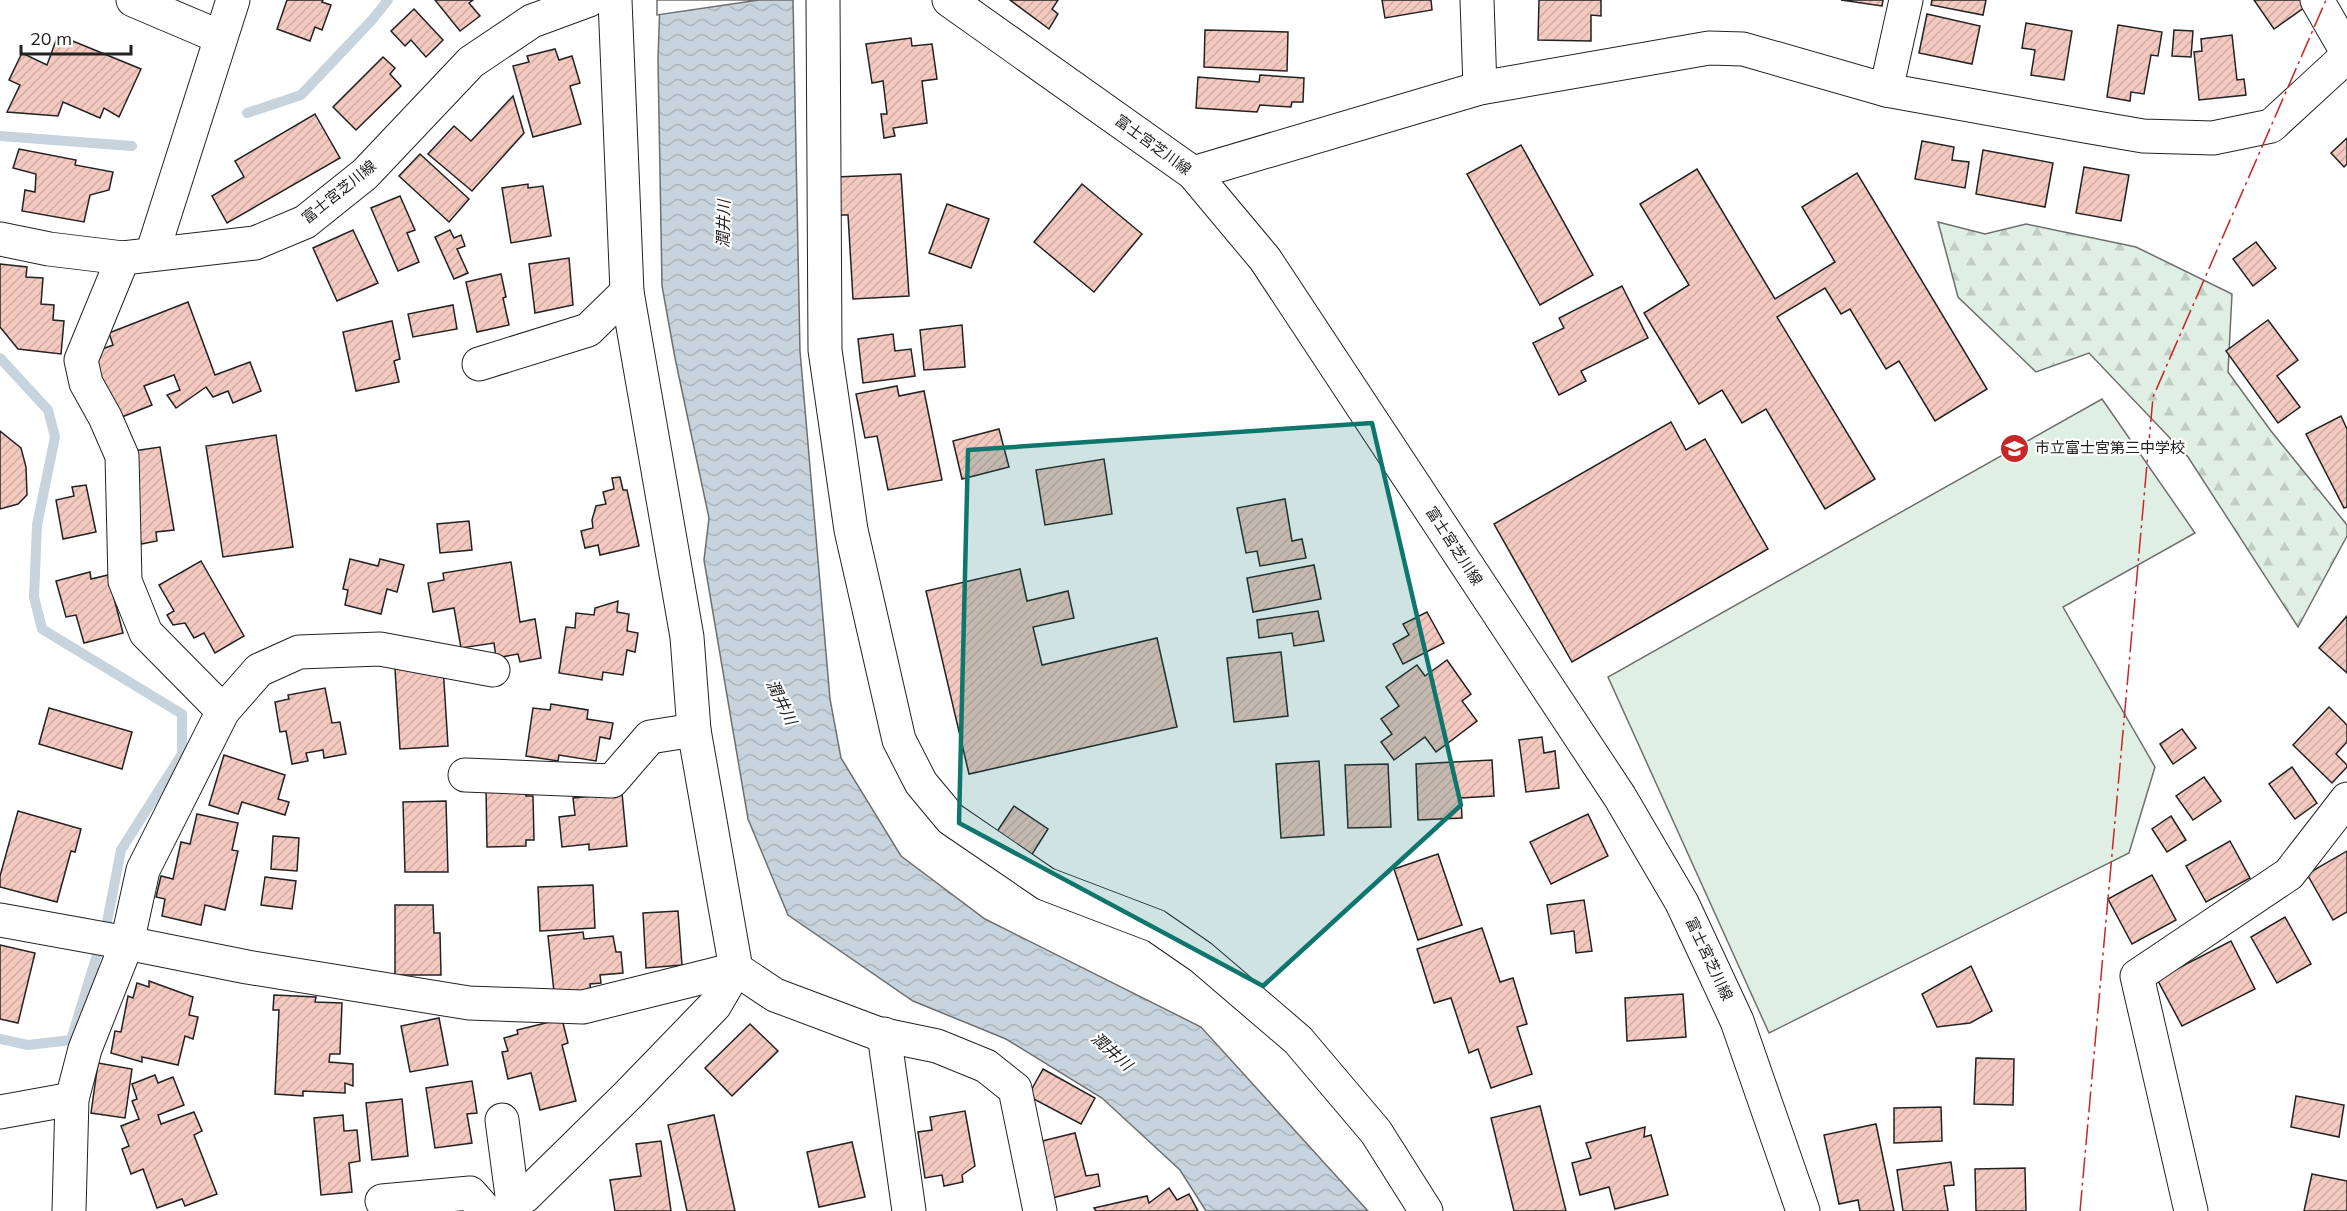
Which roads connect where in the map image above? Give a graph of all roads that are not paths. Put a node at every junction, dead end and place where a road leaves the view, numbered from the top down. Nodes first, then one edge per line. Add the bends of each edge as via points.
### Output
1 (133, 0) edge
2 (232, 0) edge
3 (589, 0) edge
4 (615, 0) edge
5 (823, 0) edge
6 (949, 0) edge
7 (1477, 0) edge
8 (1906, 0) edge
9 (2317, 0) edge
10 (220, 37) junction
11 (2347, 54) edge
12 (1480, 88) junction
13 (1886, 90) junction
14 (1193, 173) junction
15 (0, 239) edge
16 (138, 256) junction
17 (627, 292) junction
18 (479, 364) dead end
19 (493, 670) dead end
20 (223, 711) junction
21 (694, 730) junction
22 (465, 775) dead end
23 (2347, 799) edge
24 (0, 920) edge
25 (122, 942) junction
26 (736, 969) junction
27 (884, 1034) junction
28 (72, 1099) junction
29 (0, 1112) edge
30 (502, 1120) dead end
31 (382, 1201) dead end
32 (505, 1209) edge
33 (69, 1211) edge
34 (909, 1211) edge
35 (1040, 1211) edge
36 (1426, 1211) edge
37 (1803, 1211) edge
38 (2191, 1211) edge

1 - 10 street
2 - 10 street
3 - 16 street, 富士宮芝川線 via 532,21 471,62 365,174 305,222 255,243
4 - 17 street
5 - 36 street via 825,350 851,530 899,740 921,783 951,819 1046,884 1155,926 1201,957 1298,1040 1376,1132
6 - 14 street, 富士宮芝川線
7 - 12 street
8 - 13 street
9 - 11 street
10 - 16 street
11 - 13 street via 2271,126 2213,138 2143,136
12 - 13 street via 1709,48 1743,49
12 - 14 street
14 - 37 street, 富士宮芝川線 via 1265,259 1620,797 1692,923 1737,1022
15 - 16 street, 富士宮芝川線 via 49,249
16 - 20 street via 81,360 86,383 122,456 125,581 146,633
17 - 18 street via 588,330
17 - 21 street via 687,637
19 - 20 street via 380,649 299,652 259,670
20 - 25 street via 143,870
21 - 22 street via 650,737 612,781
21 - 26 street
23 - 38 street via 2289,874 2137,976
24 - 25 street
25 - 26 street via 246,967 469,1003 583,1007
25 - 28 street via 84,1050
26 - 27 street via 775,995
26 - 32 street via 715,1005 629,1094
27 - 34 street
27 - 35 street via 937,1046 986,1066 1015,1089
28 - 29 street
28 - 33 street
30 - 32 street
31 - 32 street via 470,1192

